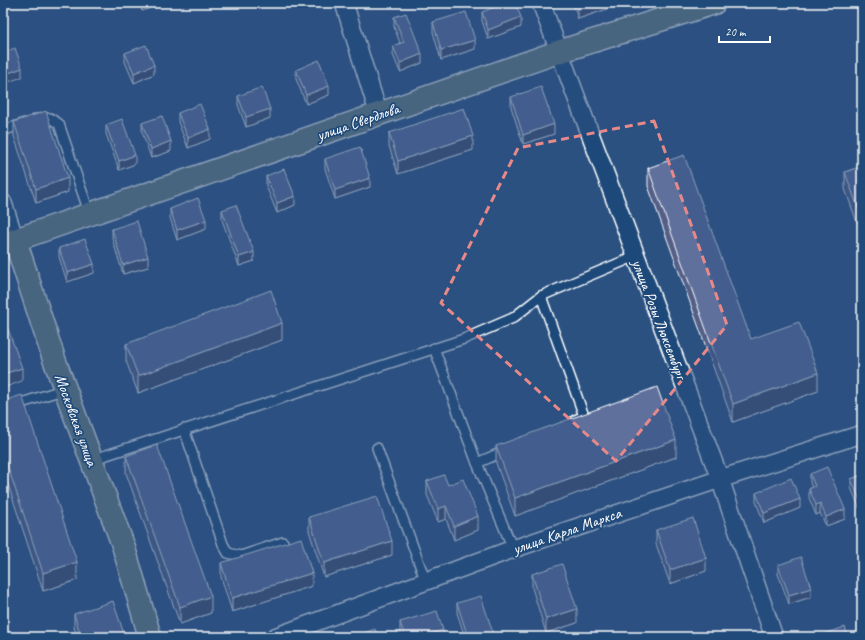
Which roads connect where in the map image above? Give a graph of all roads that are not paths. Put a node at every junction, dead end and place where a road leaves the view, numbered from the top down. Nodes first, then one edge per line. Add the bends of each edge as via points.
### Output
1 (344, 3) edge
2 (541, 3) edge
3 (714, 3) edge
4 (558, 52) junction
5 (380, 115) junction
6 (3, 131) edge
7 (3, 203) edge
8 (90, 215) junction
9 (9, 242) edge
10 (636, 256) junction
11 (542, 296) junction
12 (434, 348) junction
13 (64, 389) junction
14 (3, 409) edge
15 (570, 422) edge
16 (184, 429) junction
17 (862, 434) edge
18 (512, 447) edge
19 (377, 448) dead end
20 (91, 460) junction
21 (477, 463) junction
22 (720, 479) junction
23 (282, 542) edge
24 (513, 549) junction
25 (426, 582) junction
26 (286, 635) edge
27 (150, 637) edge
28 (774, 637) edge

1 - 5 street
2 - 4 street, улица Розы Люксембург
3 - 4 main road, улица Свердлова
4 - 5 main road, улица Свердлова
4 - 10 street, улица Розы Люксембург
5 - 8 main road, улица Свердлова
6 - 8 lane via 39,118 50,118 59,124
7 - 9 street, Московская улица
8 - 9 main road, улица Свердлова
9 - 13 main road, Московская улица
10 - 11 lane
10 - 22 street, улица Розы Люксембург
11 - 12 lane via 513,318 464,339
11 - 15 lane via 584,416
12 - 16 lane
12 - 21 lane
13 - 14 lane
13 - 20 main road, Московская улица
16 - 20 lane
16 - 23 lane via 223,544 228,552 241,556
17 - 22 street, улица Карла Маркса
18 - 21 lane
19 - 25 lane
20 - 27 main road, Московская улица via 123,545
21 - 24 lane
22 - 24 street, улица Карла Маркса
22 - 28 street, улица Розы Люксембург
24 - 25 street, улица Карла Маркса
25 - 26 street, улица Карла Маркса

